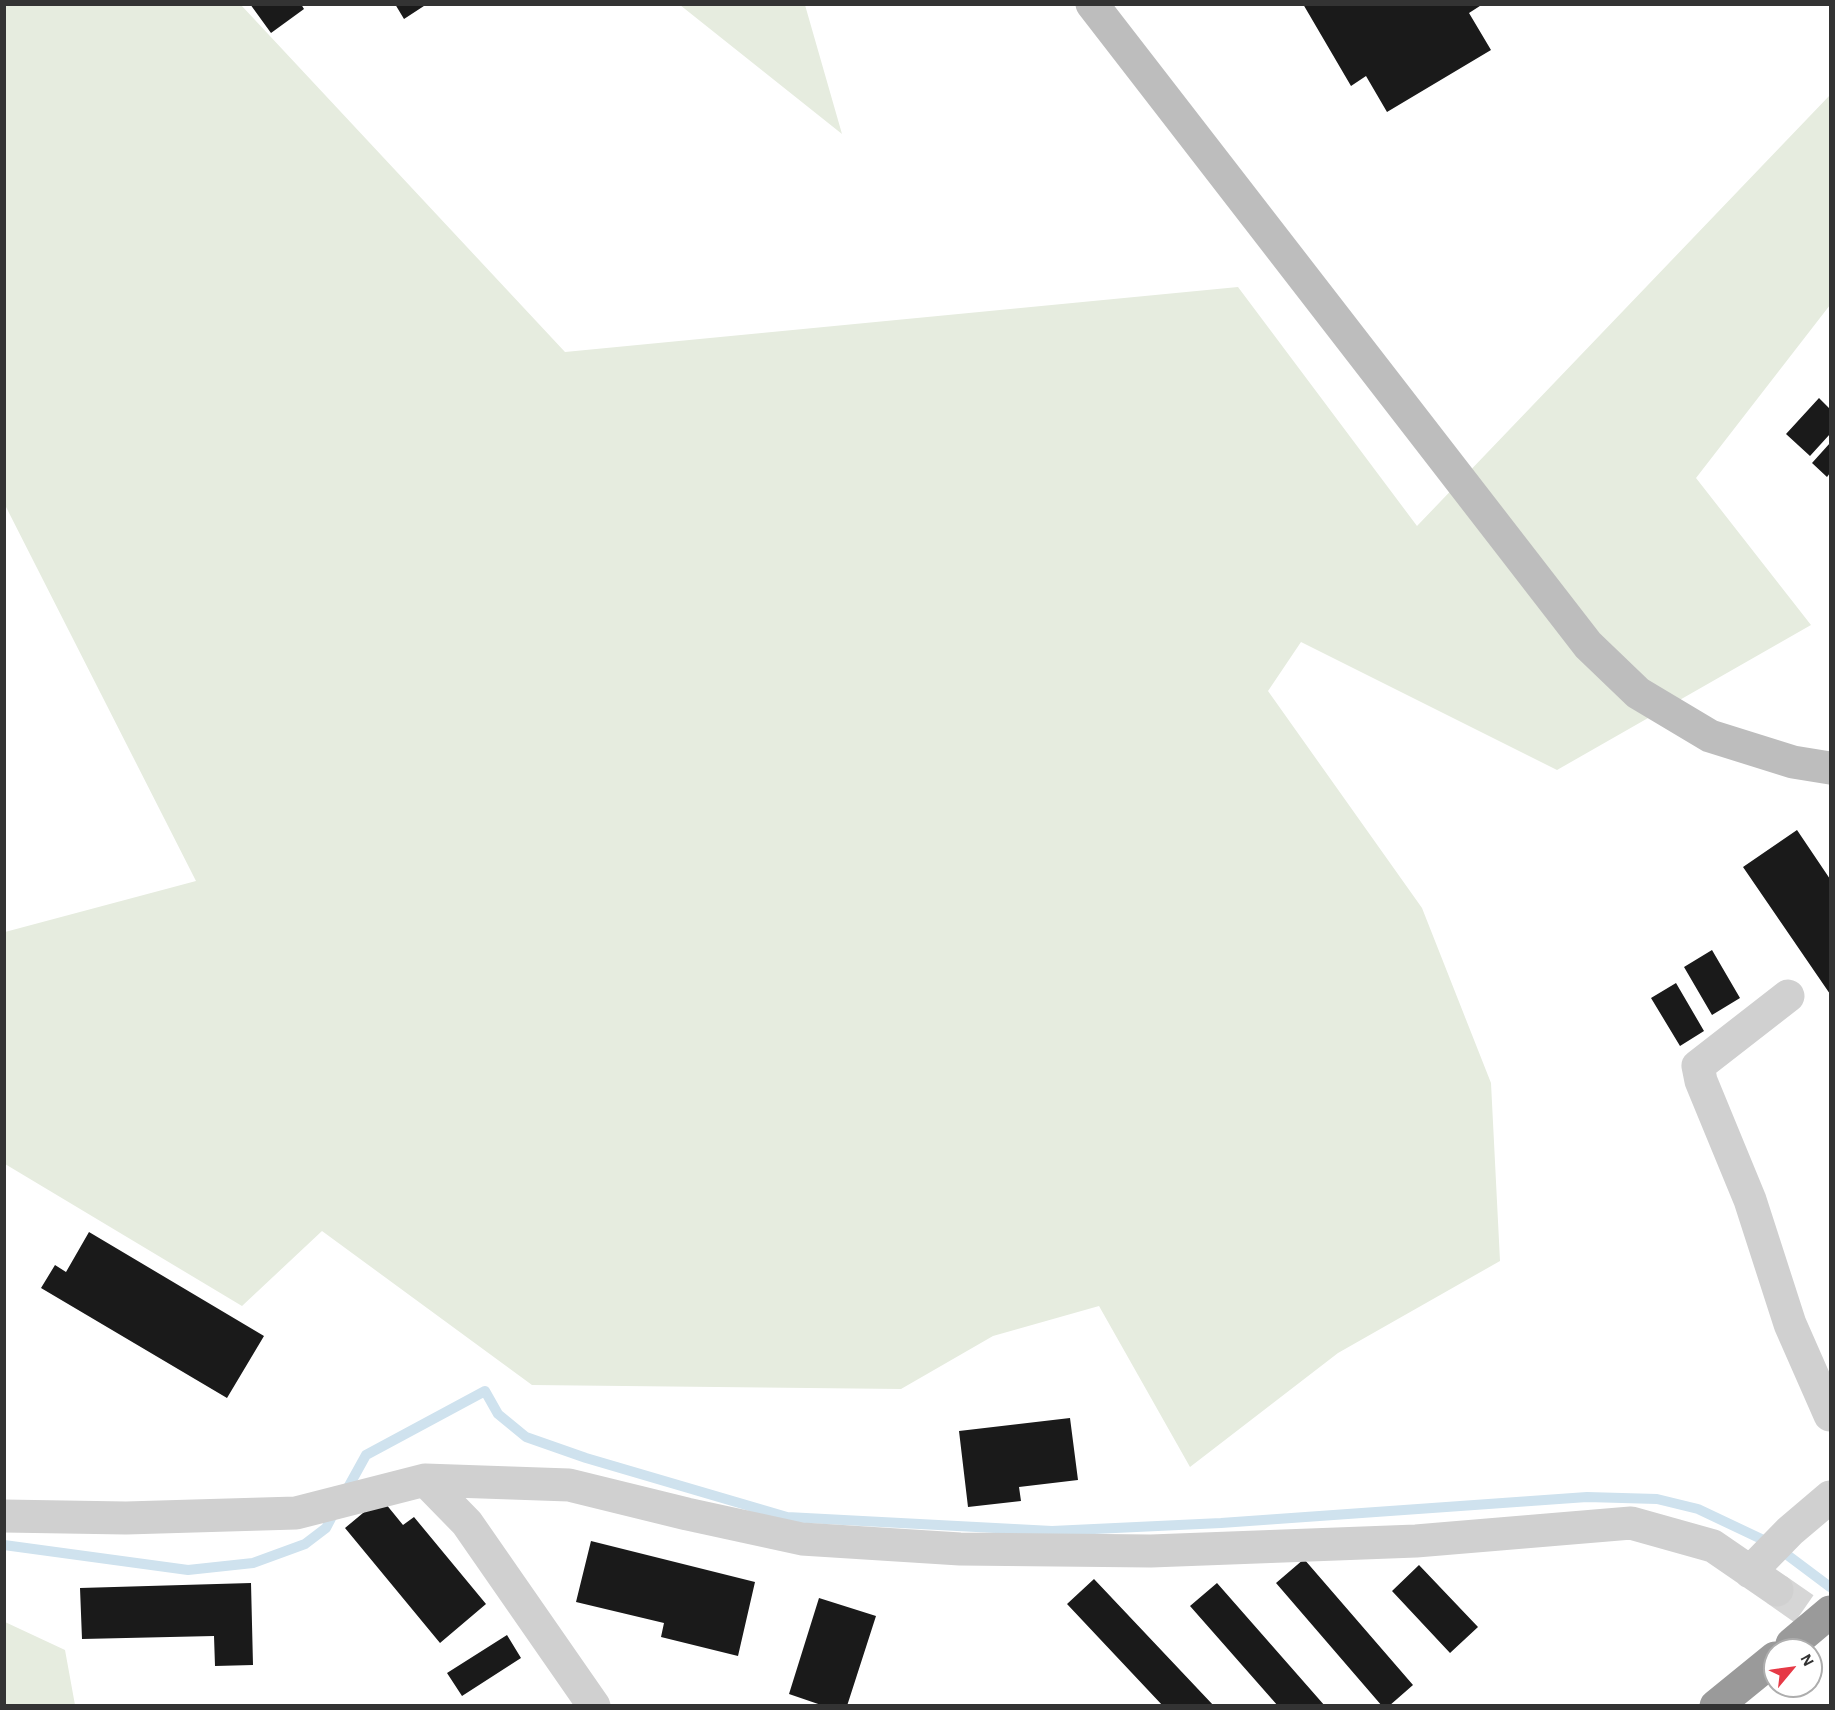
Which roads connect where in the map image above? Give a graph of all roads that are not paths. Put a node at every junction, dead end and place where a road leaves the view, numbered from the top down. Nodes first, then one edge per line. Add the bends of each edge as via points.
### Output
1 (1092, 4) edge
2 (1830, 768) edge
3 (1788, 996) dead end
4 (1830, 1415) edge
5 (425, 1480) junction
6 (1830, 1497) edge
7 (4, 1516) edge
8 (1750, 1572) junction
9 (1777, 1590) tunnel mouth
10 (1830, 1612) edge
11 (1799, 1638) edge
12 (1763, 1667) edge
13 (594, 1706) edge
14 (1716, 1706) edge

1 - 2 street via 1588,645 1638,693 1710,736 1793,762
3 - 4 street via 1698,1066 1750,1200 1790,1324
5 - 7 street via 296,1514
5 - 8 street via 569,1485 802,1539 960,1549 1185,1550 1416,1541 1631,1523 1713,1546
5 - 13 street via 467,1523
6 - 8 street
8 - 9 street
10 - 11 highway, bridge
12 - 14 highway

